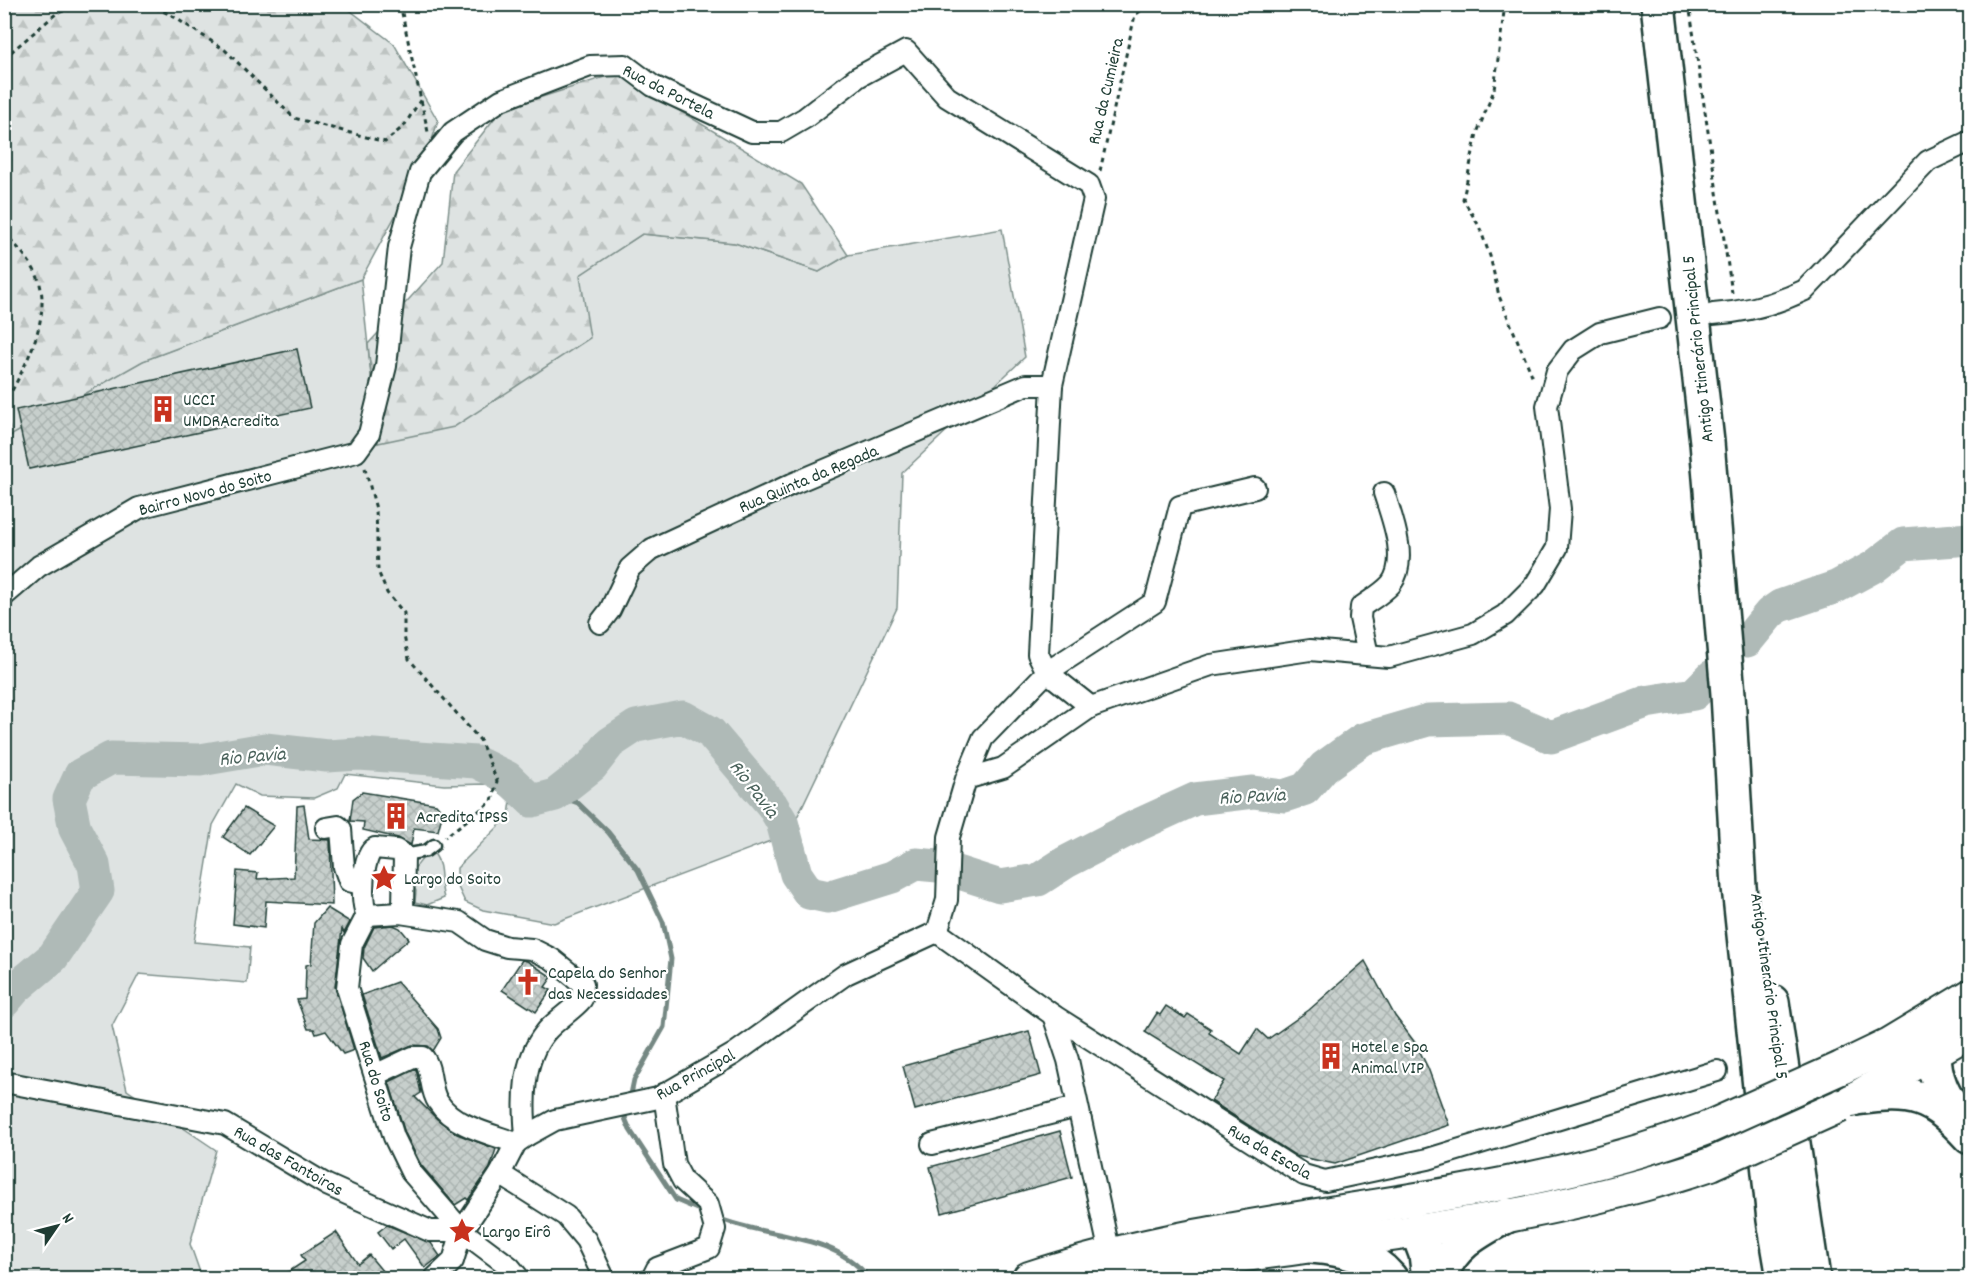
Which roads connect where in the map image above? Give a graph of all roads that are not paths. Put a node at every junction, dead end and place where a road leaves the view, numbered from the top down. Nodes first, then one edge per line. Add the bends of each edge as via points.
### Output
1 (1658, 4) edge
2 (1971, 141) edge
3 (1713, 314) dead end
4 (1660, 318) dead end
5 (1052, 385) junction
6 (356, 452) joint
7 (1254, 488) dead end
8 (1384, 493) dead end
9 (6, 589) edge
10 (600, 623) dead end
11 (1368, 655) junction
12 (1047, 672) junction
13 (1728, 694) junction
14 (1091, 707) junction
15 (966, 779) junction
16 (326, 828) dead end
17 (434, 846) road end
18 (404, 855) junction
19 (363, 880) junction
20 (400, 913) junction
21 (367, 915) junction
22 (937, 932) junction
23 (1971, 996) edge
24 (1971, 1008) edge
25 (1053, 1015) junction
26 (1971, 1031) edge
27 (1889, 1045) junction
28 (1934, 1052) junction
29 (1717, 1071) dead end
30 (375, 1075) junction
31 (4, 1082) edge
32 (664, 1094) junction
33 (1971, 1098) edge
34 (1848, 1102) junction
35 (1077, 1107) junction
36 (1971, 1137) edge
37 (521, 1139) junction
38 (932, 1144) dead end
39 (500, 1174) junction
40 (1553, 1175) junction
41 (1364, 1207) junction
42 (1102, 1214) junction
43 (1509, 1215) junction
44 (1774, 1220) junction
45 (1417, 1230) junction
46 (462, 1231) junction
47 (1312, 1246) junction
48 (1110, 1254) junction
49 (1143, 1257) junction
50 (1068, 1275) edge
51 (435, 1278) edge
52 (519, 1278) edge
53 (604, 1278) edge
54 (652, 1278) edge
55 (1029, 1278) edge
56 (1390, 1278) edge
57 (1407, 1278) edge
58 (1429, 1278) edge
59 (1440, 1278) edge
60 (1769, 1278) edge
61 (1784, 1278) edge
62 (1813, 1278) edge

1 - 13 highway, Antigo Itinerário Principal 5 via 1707,442
2 - 3 street via 1929,161 1804,290 1734,313
4 - 11 street via 1600,333 1573,350 1557,371 1547,406 1560,509 1557,548 1535,585 1505,615 1473,634 1389,657
5 - 6 street, Rua da Portela via 1094,199 1089,185 947,97 906,51 858,77 781,132 752,132 653,86 625,65 590,66 501,100 453,132 420,172 399,247 386,366 369,434
5 - 10 street, Rua Quinta da Regada via 1026,385 792,484 652,549 630,568
5 - 12 street via 1038,654
6 - 9 street, Bairro Novo do Soito via 139,508
7 - 12 street via 1180,506 1155,602
8 - 11 street via 1397,537 1398,569 1391,583 1361,607
11 - 14 street via 1310,650 1211,665
12 - 14 street
12 - 15 street via 983,738
13 - 44 highway, Antigo Itinerário Principal 5 via 1738,887
13 - 62 highway, Antigo Itinerário Principal 5
14 - 15 street via 1003,768
15 - 22 street via 950,837 946,900
16 - 19 street via 341,829 347,878 352,883
17 - 18 lane
18 - 19 street via 396,850 371,850
18 - 20 street
19 - 21 street via 363,907
20 - 21 street
20 - 37 street via 459,922 485,939 507,947 532,949 552,958 583,984 582,999 545,1033 530,1059
21 - 30 street, Rua do Soito via 352,944 347,988
22 - 25 street, Rua da Escola
22 - 32 street, Rua Principal via 846,974 734,1054
23 - 27 main road
24 - 28 main road via 1943,1029
25 - 29 street, Rua da Escola via 1304,1175 1325,1181 1428,1159
25 - 35 street via 1068,1060
26 - 28 main road
27 - 28 main road via 1918,1044
27 - 40 main road, bridge via 1707,1128 1663,1145
28 - 33 highway via 1951,1068
28 - 34 main road
28 - 36 highway via 1938,1086
30 - 37 street via 412,1057 423,1057 437,1101 453,1117 482,1131
30 - 46 street, Rua do Soito via 394,1137 411,1172
31 - 46 street, Rua das Fantoiras via 225,1124 337,1190 429,1231
32 - 37 street, Rua Principal via 555,1120
32 - 54 street via 674,1164 683,1180 708,1204 716,1229 709,1248 657,1268
34 - 36 highway via 1902,1095 1922,1099 1941,1108
34 - 43 main road, bridge via 1711,1164 1605,1196
35 - 38 street
35 - 42 street
37 - 39 street
39 - 46 street
39 - 53 street via 566,1216 586,1240
40 - 41 main road
40 - 45 main road via 1525,1193 1437,1212
41 - 45 main road via 1402,1215
41 - 49 main road
42 - 48 street
42 - 49 street via 1116,1237
42 - 50 street via 1096,1239
43 - 45 main road
43 - 59 highway via 1461,1245
44 - 60 highway
44 - 61 highway, Antigo Itinerário Principal 5
45 - 47 main road
45 - 57 highway via 1410,1247
45 - 58 highway
46 - 51 street via 453,1261
46 - 52 street, Rua do Soito
47 - 49 main road
47 - 56 highway via 1352,1251
48 - 49 main road
48 - 50 main road
49 - 50 main road
50 - 55 main road

